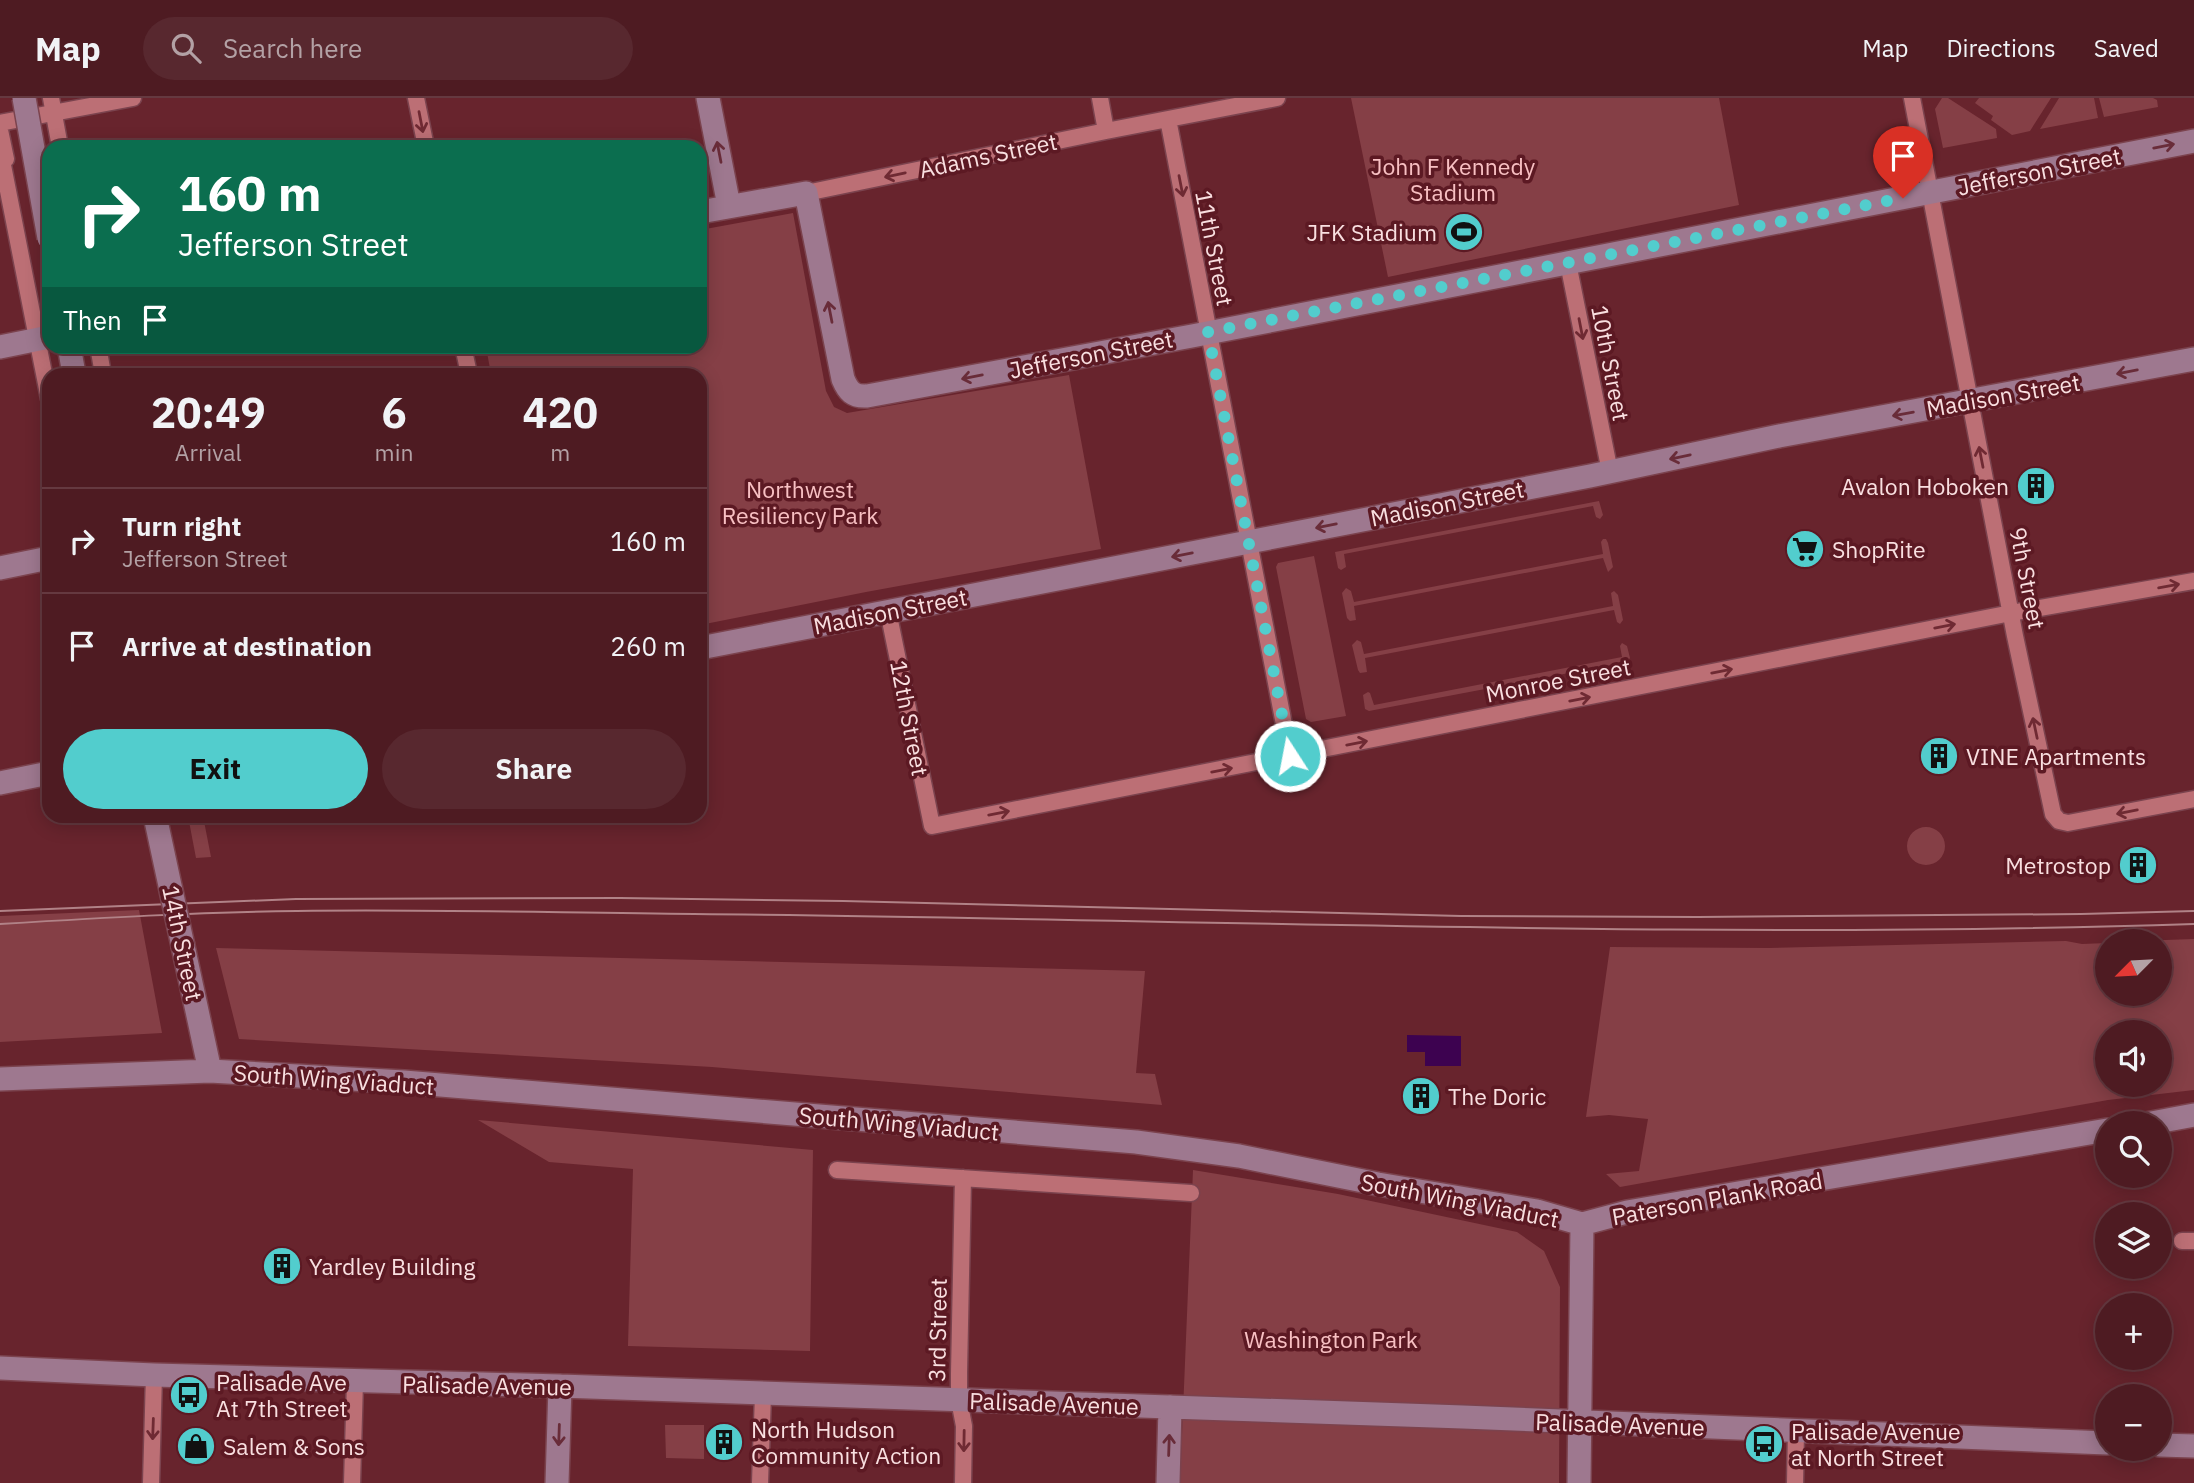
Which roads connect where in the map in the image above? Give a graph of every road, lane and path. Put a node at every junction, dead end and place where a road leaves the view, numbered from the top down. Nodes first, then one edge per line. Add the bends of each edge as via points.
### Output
1 (24, 98) edge
2 (133, 98) edge
3 (416, 98) edge
4 (708, 98) edge
5 (1100, 98) edge
6 (1277, 98) edge
7 (1912, 98) edge
8 (52, 105) edge
9 (1168, 119) junction
10 (0, 124) edge
11 (0, 130) edge
12 (1106, 131) junction
13 (59, 140) edge
14 (425, 140) edge
15 (2194, 141) edge
16 (0, 150) edge
17 (806, 193) junction
18 (1929, 193) junction
19 (42, 199) edge
20 (729, 206) junction
21 (707, 211) edge
22 (1568, 262) junction
23 (1208, 332) junction
24 (42, 333) edge
25 (42, 334) edge
26 (42, 338) edge
27 (0, 346) edge
28 (2194, 359) edge
29 (1970, 402) junction
30 (1610, 472) junction
31 (1249, 542) junction
32 (42, 559) edge
33 (0, 568) edge
34 (2194, 581) edge
35 (888, 611) junction
36 (2011, 613) junction
37 (707, 648) edge
38 (1290, 756) junction
39 (42, 775) edge
40 (0, 783) edge
41 (2194, 799) edge
42 (157, 823) edge
43 (932, 826) joint
44 (210, 1070) junction
45 (0, 1079) edge
46 (2194, 1115) edge
47 (2172, 1119) edge
48 (2095, 1132) edge
49 (837, 1170) dead end
50 (963, 1178) junction
51 (1191, 1193) dead end
52 (1582, 1224) junction
53 (0, 1368) edge
54 (154, 1375) junction
55 (355, 1382) junction
56 (560, 1386) junction
57 (763, 1394) junction
58 (959, 1400) junction
59 (1170, 1407) junction
60 (1579, 1422) junction
61 (1796, 1431) junction
62 (2095, 1443) edge
63 (2172, 1445) edge
64 (2194, 1446) edge
65 (151, 1483) edge
66 (352, 1483) edge
67 (557, 1483) edge
68 (760, 1483) edge
69 (962, 1483) edge
70 (1168, 1483) edge
71 (1579, 1483) edge
72 (1794, 1483) edge

1 - 19 main road, bridge
2 - 8 street
3 -> 14 street
20 -> 4 main road
5 - 12 street
6 - 9 street, Adams Street
7 - 18 street, 9th Street
8 - 10 street
8 - 13 street
9 - 12 street, Adams Street
9 -> 23 street, 11th Street
11 - 24 street
12 -> 17 street, Adams Street
18 -> 15 main road, Jefferson Street
16 - 25 street
17 - 20 main road, Adams Street
23 -> 17 main road, Jefferson Street via 867,396 853,394 843,379
18 - 22 main road, Jefferson Street
18 - 29 street, 9th Street
20 - 21 main road, Adams Street
22 - 23 main road, Jefferson Street
22 -> 30 street, 10th Street
23 - 31 street, 11th Street
26 - 27 main road
28 -> 29 main road, Madison Street
29 -> 30 main road, Madison Street
36 -> 29 street, 9th Street
30 -> 31 main road, Madison Street
31 -> 35 main road, Madison Street
31 - 38 street, 11th Street
32 - 33 main road
36 -> 34 street, Monroe Street
35 - 37 main road, Madison Street
35 - 43 street, 12th Street
38 -> 36 street, Monroe Street
41 -> 36 street, 9th Street via 2068,823 2056,818
43 -> 38 street, Monroe Street
39 - 40 main road
42 - 44 main road, 14th Street, bridge
44 - 45 main road, South Wing Viaduct
44 - 52 main road, South Wing Viaduct via 1136,1142 1239,1156 1537,1211
46 - 47 main road
48 - 52 main road, Paterson Plank Road via 1627,1212
49 - 50 street
50 - 51 street
50 - 58 street, 3rd Street
52 - 60 main road, Paterson Plank Road
53 - 54 main road, Palisade Avenue
54 - 55 main road, Palisade Avenue
54 -> 65 street
55 - 56 main road, Palisade Avenue
55 - 66 street
56 - 57 main road, Palisade Avenue
56 -> 67 main road
57 - 58 main road, Palisade Avenue
57 - 68 street
58 - 59 main road, Palisade Avenue
58 -> 69 street, 3rd Street via 964,1426
59 - 60 main road, Palisade Avenue
70 -> 59 main road
60 - 61 main road, Palisade Avenue
60 - 71 main road, Paterson Plank Road
61 - 62 main road, Palisade Avenue
61 - 72 street
63 - 64 main road

